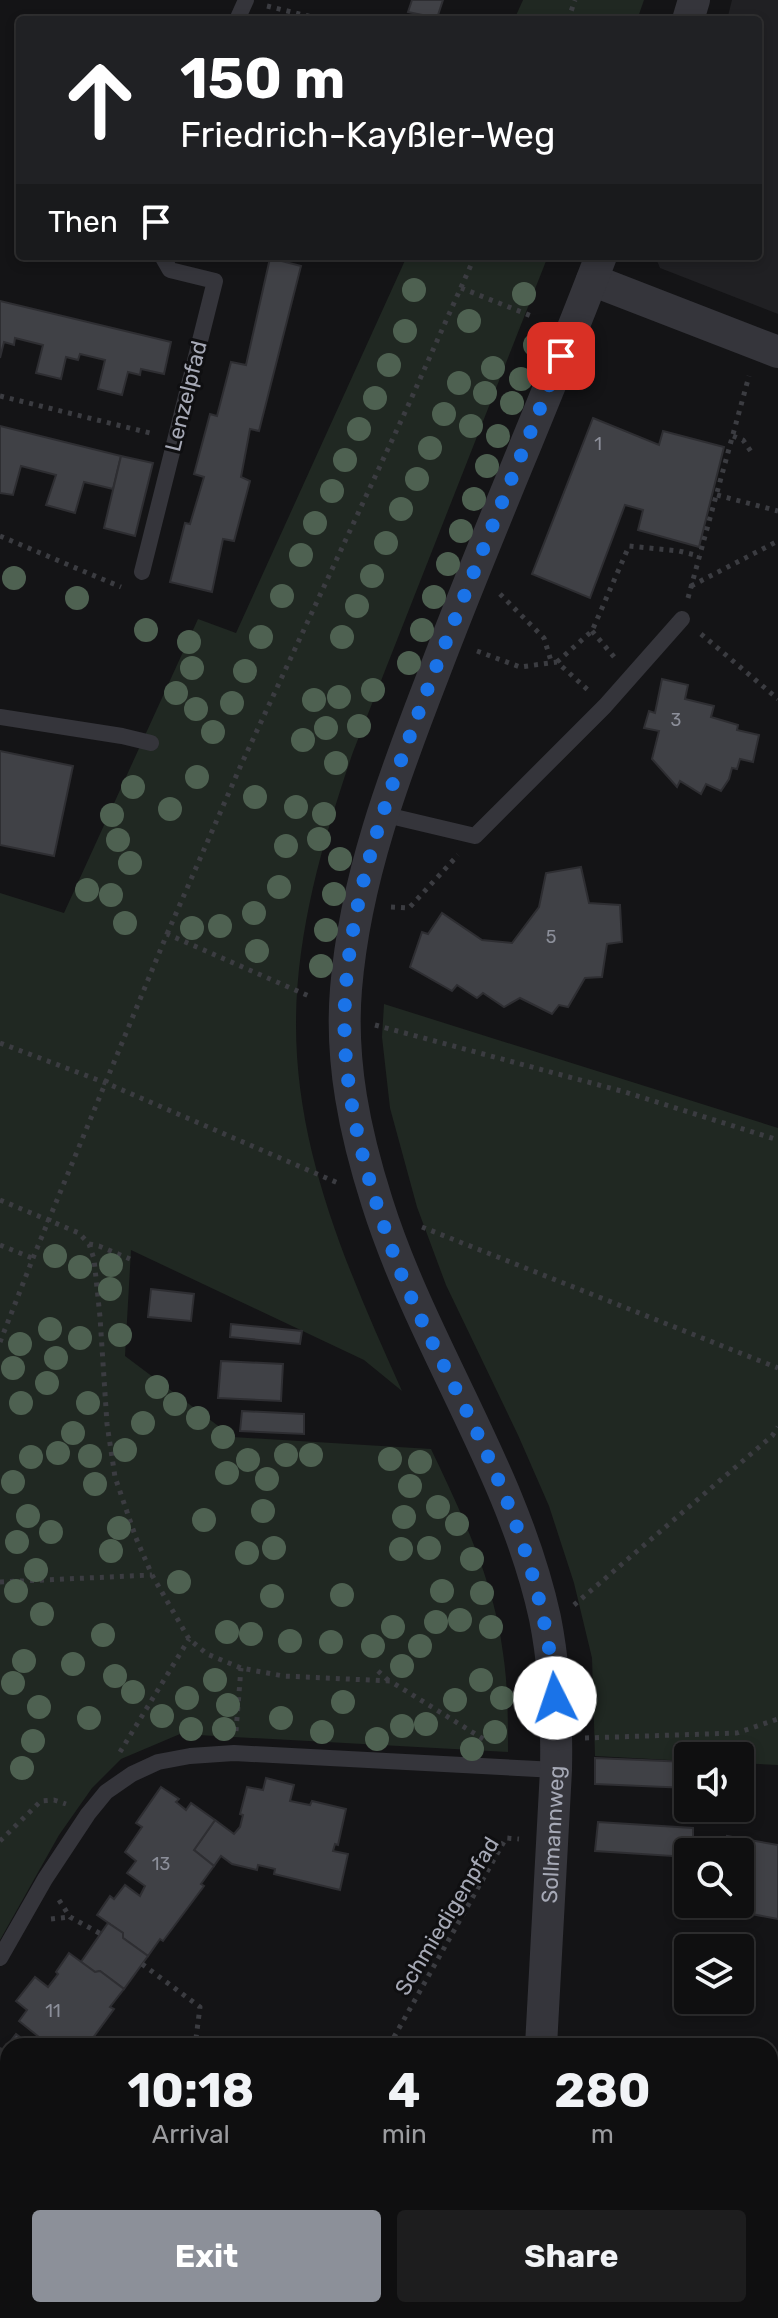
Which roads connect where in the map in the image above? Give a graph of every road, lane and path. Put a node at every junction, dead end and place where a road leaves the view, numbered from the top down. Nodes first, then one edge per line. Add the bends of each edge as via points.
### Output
1 (246, 0) edge
2 (308, 16) edge
3 (164, 260) edge
4 (473, 260) edge
5 (596, 268) edge
6 (461, 288) junction
7 (534, 317) dead end
8 (768, 348) edge
9 (0, 396) edge
10 (733, 436) junction
11 (176, 439) junction
12 (752, 453) dead end
13 (717, 495) junction
14 (778, 511) edge
15 (0, 536) edge
16 (778, 541) edge
17 (699, 556) junction
18 (142, 572) joint
19 (691, 586) junction
20 (499, 593) dead end
21 (682, 619) junction
22 (592, 631) junction
23 (477, 651) dead end
24 (554, 661) junction
25 (633, 674) junction
26 (778, 699) edge
27 (605, 706) junction
28 (0, 717) edge
29 (151, 743) dead end
30 (382, 814) junction
31 (475, 836) junction
32 (390, 907) dead end
33 (167, 934) junction
34 (309, 996) dead end
35 (375, 1025) dead end
36 (0, 1043) edge
37 (106, 1083) junction
38 (778, 1140) edge
39 (349, 1188) dead end
40 (0, 1200) edge
41 (49, 1219) junction
42 (416, 1225) dead end
43 (89, 1244) junction
44 (0, 1245) edge
45 (33, 1258) junction
46 (130, 1259) dead end
47 (0, 1342) edge
48 (778, 1368) edge
49 (778, 1427) edge
50 (152, 1575) junction
51 (0, 1582) edge
52 (573, 1605) dead end
53 (189, 1639) junction
54 (241, 1668) junction
55 (378, 1671) dead end
56 (390, 1681) junction
57 (238, 1708) dead end
58 (778, 1719) edge
59 (493, 1745) dead end
60 (556, 1755) junction
61 (115, 1760) dead end
62 (88, 1814) junction
63 (0, 1841) edge
64 (552, 1841) junction
65 (45, 1879) junction
66 (101, 1934) dead end
67 (0, 1958) edge
68 (142, 1964) dead end
69 (196, 2038) edge
70 (394, 2038) edge
71 (541, 2038) edge

1 - 2 path
3 - 11 lane, Lenzelpfad via 170,270 215,281
4 - 6 path
5 - 8 street
5 - 30 street, Sollmannweg
6 - 7 path
6 - 33 path
8 - 10 path
9 - 11 path
10 - 12 path
10 - 13 path
11 - 18 lane, Lenzelpfad
13 - 14 path
13 - 17 path
15 - 18 path via 123,588
16 - 19 path
17 - 19 path
17 - 22 path via 629,546
19 - 21 path
20 - 24 path via 544,638
21 - 25 lane
21 - 26 path
22 - 24 path
22 - 25 path
23 - 24 path via 520,667
24 - 27 path
25 - 27 lane
27 - 31 lane
28 - 29 lane
30 - 31 lane
30 - 60 street, Sollmannweg via 359,900 346,989 345,1043 354,1124 399,1268 499,1480 533,1575 551,1654
31 - 32 path via 409,908
33 - 34 path
33 - 37 path
35 - 38 path via 625,1092
36 - 37 path
37 - 39 path
37 - 41 path
40 - 41 path
41 - 43 path via 79,1233
41 - 45 path
42 - 48 path
43 - 46 path
43 - 50 path via 115,1477
44 - 45 path
45 - 47 path
49 - 52 path
50 - 51 path
50 - 53 path
53 - 54 path via 207,1654
53 - 61 path
54 - 56 path via 283,1676
54 - 57 path
55 - 56 path
56 - 59 path
58 - 60 path via 737,1733
60 - 62 lane via 190,1756 132,1774 106,1792
60 - 64 street, Sollmannweg
62 - 63 path via 54,1800 41,1801
62 - 65 lane
64 - 70 path, Schmiedigenpfad via 506,1838
64 - 71 street, Sollmannweg
65 - 66 path via 70,1917
65 - 67 lane
68 - 69 path via 200,2007

